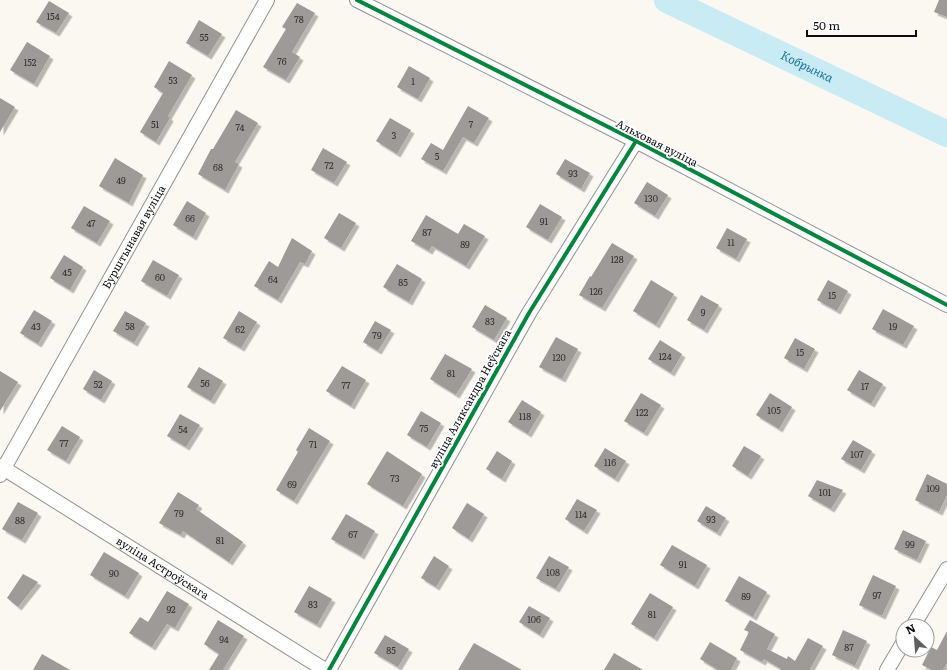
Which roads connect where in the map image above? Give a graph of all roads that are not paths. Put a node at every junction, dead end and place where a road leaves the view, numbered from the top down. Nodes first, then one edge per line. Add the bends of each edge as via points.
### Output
1 (267, 0) edge
2 (357, 0) edge
3 (636, 141) junction
4 (947, 304) edge
5 (1, 470) edge
6 (947, 569) edge
7 (918, 618) edge
8 (895, 656) edge
9 (324, 670) edge
10 (329, 670) edge
11 (887, 670) edge

1 - 5 street, Бурштынавая вуліца
2 - 3 street, Альховая вуліца
3 - 4 street, Альховая вуліца
3 - 10 street, вуліца Аляксандра Неўскага via 529,313
5 - 9 street, вуліца Астроўскага
6 - 7 street
8 - 11 street

